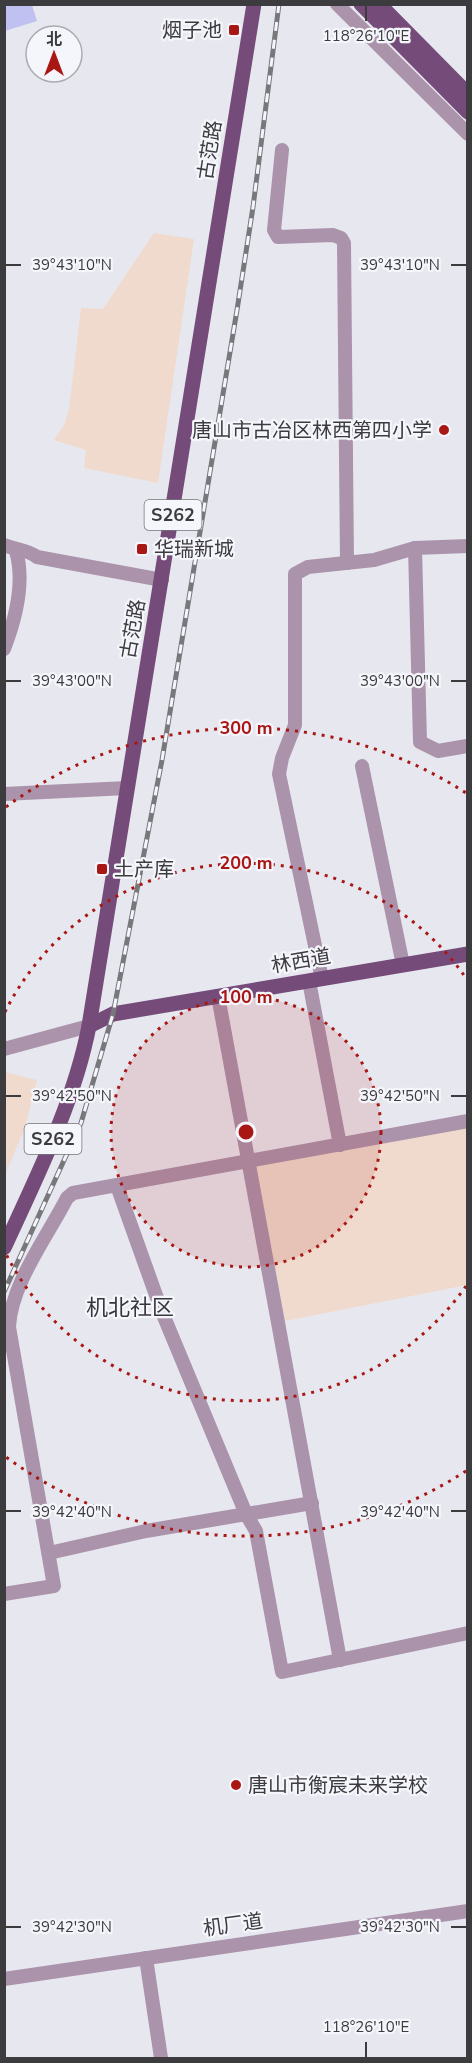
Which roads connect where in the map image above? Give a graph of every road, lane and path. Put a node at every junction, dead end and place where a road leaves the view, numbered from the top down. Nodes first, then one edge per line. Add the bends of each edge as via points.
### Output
1 (254, 4) edge
2 (338, 4) edge
3 (361, 4) edge
4 (379, 4) edge
5 (389, 4) edge
6 (468, 83) edge
7 (468, 94) edge
8 (468, 112) edge
9 (468, 134) edge
10 (282, 150) dead end
11 (468, 546) edge
12 (10, 548) edge
13 (415, 548) junction
14 (37, 556) junction
15 (347, 563) junction
16 (22, 571) junction
17 (162, 580) junction
18 (4, 648) edge
19 (468, 746) edge
20 (362, 766) dead end
21 (127, 788) junction
22 (4, 794) edge
23 (468, 954) edge
24 (403, 965) junction
25 (315, 980) junction
26 (218, 996) junction
27 (89, 1026) junction
28 (5, 1045) edge
29 (468, 1121) edge
30 (339, 1145) junction
31 (249, 1161) junction
32 (117, 1186) junction
33 (4, 1248) edge
34 (312, 1503) junction
35 (246, 1514) junction
36 (49, 1553) junction
37 (4, 1594) edge
38 (468, 1633) edge
39 (340, 1660) junction
40 (468, 1911) edge
41 (146, 1958) junction
42 (4, 1979) edge
43 (161, 2058) edge

1 - 17 main road, 古范路 / S262
2 - 9 street
3 - 8 main road
4 - 7 main road
5 - 6 street
10 - 15 street via 274,230 278,237 333,235 344,243
11 - 13 street
12 - 14 street via 28,550
12 - 16 street
13 - 15 street via 384,558
13 - 19 street via 420,742 438,751
14 - 16 street
14 - 17 street
15 - 25 street via 308,567 295,574 295,725 279,774
16 - 18 street via 12,630
17 - 21 main road, 古范路 / S262
20 - 24 street
21 - 22 street
21 - 27 main road, 古范路 / S262
23 - 24 main road, 林西道
24 - 25 main road, 林西道
25 - 26 main road, 林西道
25 - 30 street
26 - 27 main road, 林西道 via 114,1014
26 - 31 street
27 - 28 street, 林西道
27 - 33 main road, 古范路 / S262 via 60,1122
29 - 30 street
30 - 31 street
31 - 32 street
31 - 34 street
32 - 35 street via 162,1312
32 - 36 street via 73,1193 67,1198 24,1274 10,1314 9,1328
34 - 35 street
34 - 39 street
35 - 36 street
35 - 39 street via 256,1531 282,1672
36 - 37 street via 54,1586
38 - 39 street
40 - 41 street, 机厂道
41 - 42 street, 机厂道
41 - 43 street

